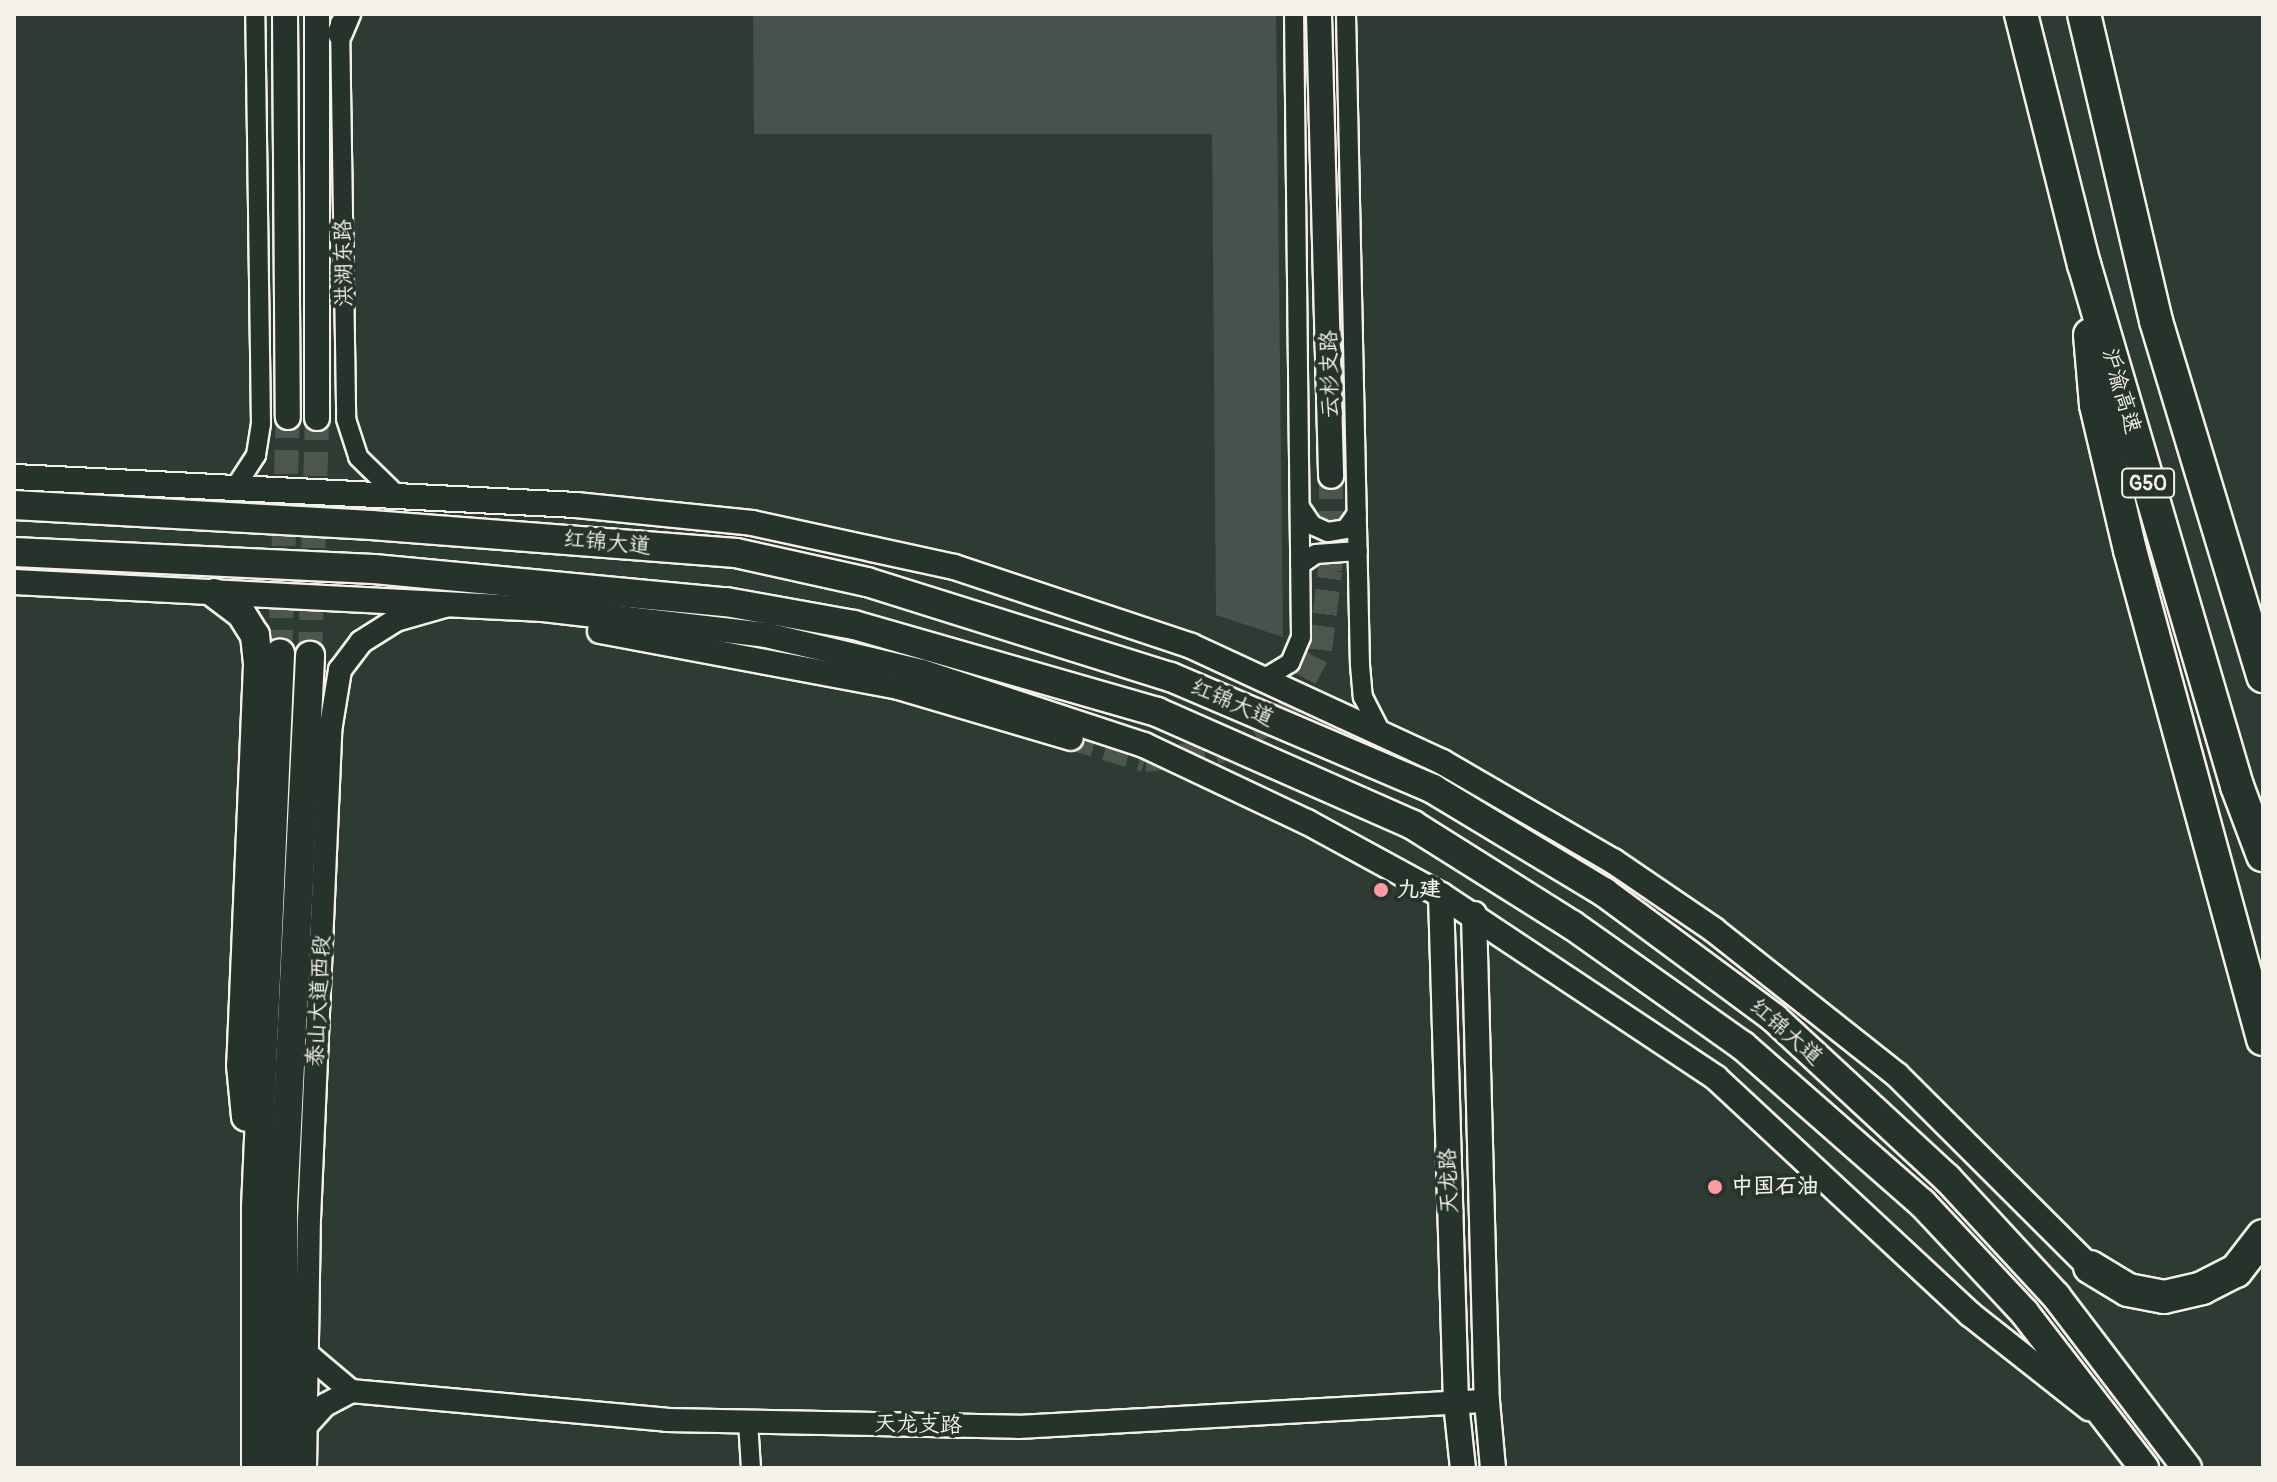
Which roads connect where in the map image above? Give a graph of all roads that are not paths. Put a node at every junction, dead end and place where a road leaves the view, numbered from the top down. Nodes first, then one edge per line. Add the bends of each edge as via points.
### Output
1 (255, 14) edge
2 (285, 14) edge
3 (317, 14) edge
4 (1294, 14) edge
5 (1319, 14) edge
6 (1346, 14) edge
7 (2021, 14) edge
8 (2084, 14) edge
9 (343, 20) edge
10 (2084, 264) junction
11 (288, 417) tunnel mouth
12 (317, 418) tunnel mouth
13 (1331, 476) tunnel mouth
14 (14, 477) edge
15 (236, 486) junction
16 (397, 495) junction
17 (14, 505) edge
18 (1300, 507) junction
19 (1357, 513) junction
20 (1358, 551) junction
21 (14, 552) edge
22 (1300, 565) junction
23 (14, 582) edge
24 (214, 593) junction
25 (452, 604) junction
26 (542, 609) junction
27 (280, 654) tunnel mouth
28 (310, 656) tunnel mouth
29 (2263, 676) edge
30 (1265, 678) junction
31 (1379, 729) junction
32 (1071, 738) tunnel mouth
33 (2263, 855) edge
34 (1441, 895) junction
35 (2229, 907) junction
36 (1474, 914) junction
37 (2263, 1015) edge
38 (2263, 1039) edge
39 (256, 1208) junction
40 (2263, 1236) edge
41 (2090, 1267) joint
42 (307, 1354) junction
43 (351, 1391) junction
44 (1487, 1401) junction
45 (1456, 1403) junction
46 (748, 1422) junction
47 (306, 1426) junction
48 (2121, 1432) junction
49 (256, 1468) edge
50 (284, 1468) edge
51 (305, 1468) edge
52 (751, 1468) edge
53 (1463, 1468) edge
54 (1493, 1468) edge
55 (2144, 1468) edge
56 (2187, 1468) edge

1 - 15 street via 261,424 256,455
2 - 11 main road
3 - 12 main road, 洪湖东路
4 - 18 street, 云杉支路
5 - 13 main road
6 - 19 street, 云杉支路
7 - 10 highway, 沪渝高速 / G50
8 - 29 highway, G50 via 2156,321
9 - 16 street, 洪湖东路 via 346,419 358,457
10 - 33 highway, 沪渝高速 / G50 via 2237,786
10 - 35 highway via 2096,405 2161,669
14 - 15 main road, 红锦大道
15 - 16 main road, 红锦大道
16 - 30 main road, 红锦大道 via 708,519 849,540 969,572 1191,646
17 - 56 main road, 红锦大道 via 736,553 867,582 1142,667 1433,789 1604,892 1774,1018 1947,1178 2056,1296
18 - 19 street via 1312,525 1328,532 1346,529
18 - 22 street, 云杉支路
19 - 20 street, 云杉支路
20 - 22 street via 1316,554
20 - 31 street, 云杉支路 via 1363,697
21 - 48 main road, 红锦大道 via 431,573 726,602 854,625 1157,712 1413,825 1572,925 1743,1046 1922,1203 2024,1312
22 - 30 street, 云杉支路 via 1301,637 1290,663
23 - 24 main road, 红锦大道
24 - 25 main road, 红锦大道
24 - 39 main road via 241,613 255,635 258,665 241,1065
25 - 26 main road, 红锦大道
25 - 42 street, 泰山大道西段 via 396,620 361,642 340,670 330,741
26 - 32 main road via 603,632 751,655 898,687
26 - 34 main road, 红锦大道 via 766,635 922,672 1144,745 1307,822
27 - 39 main road
28 - 50 main road, 泰山大道西段 via 283,1207
30 - 31 main road, 红锦大道
31 - 41 main road, 红锦大道 via 1613,861 1788,985 1897,1075
34 - 36 main road, 红锦大道
34 - 45 main road, 天龙路
35 - 37 highway
35 - 38 highway
36 - 44 main road, 天龙路
36 - 48 main road, 红锦大道 via 1716,1078 1970,1314
39 - 49 main road
40 - 41 highway via 2236,1271 2202,1288 2164,1297 2128,1290
42 - 43 street
42 - 47 street, 泰山大道西段
43 - 46 street, 天龙支路 via 667,1420
43 - 47 street via 325,1405
44 - 45 street, 天龙支路
44 - 54 main road, 天龙路
45 - 46 street, 天龙支路 via 1018,1427
45 - 53 main road, 天龙路
46 - 52 street
47 - 51 street, 泰山大道西段
48 - 55 main road, 红锦大道

